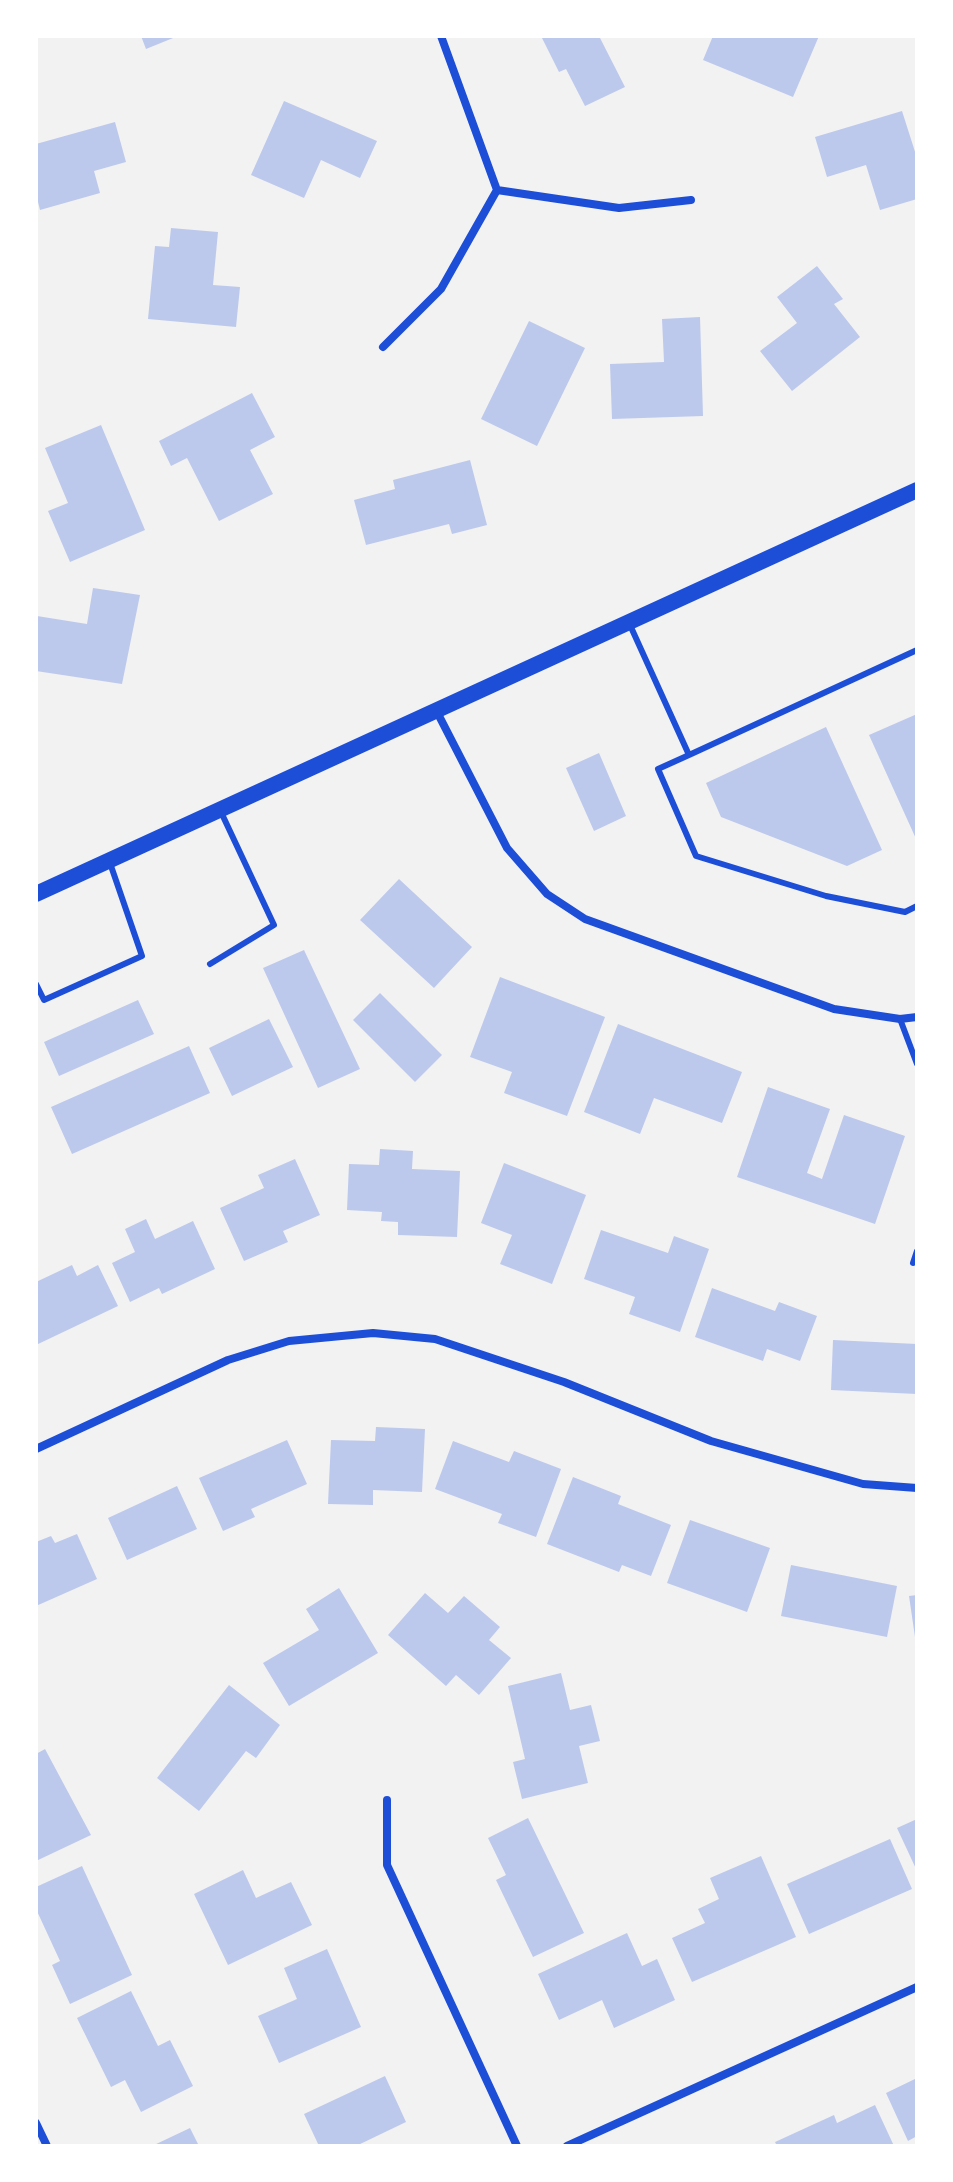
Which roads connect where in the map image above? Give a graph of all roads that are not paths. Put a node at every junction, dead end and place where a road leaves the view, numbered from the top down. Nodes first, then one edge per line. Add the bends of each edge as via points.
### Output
1 (441, 36) edge
2 (497, 190) junction
3 (691, 200) dead end
4 (383, 347) dead end
5 (917, 490) edge
6 (628, 622) junction
7 (917, 650) edge
8 (436, 710) junction
9 (689, 755) junction
10 (220, 810) junction
11 (109, 860) junction
12 (36, 894) edge
13 (917, 906) edge
14 (210, 964) dead end
15 (36, 984) edge
16 (917, 1017) edge
17 (900, 1019) junction
18 (917, 1064) edge
19 (917, 1251) edge
20 (913, 1263) dead end
21 (36, 1449) edge
22 (917, 1488) edge
23 (387, 1800) dead end
24 (917, 1987) edge
25 (36, 2123) edge
26 (47, 2146) edge
27 (517, 2146) edge
28 (567, 2146) edge

1 - 2 street
2 - 3 street via 619,208
2 - 4 street via 441,289
5 - 6 main road
6 - 8 main road
6 - 9 lane
7 - 9 lane
8 - 10 main road
8 - 17 street via 507,848 547,894 585,919 834,1009
9 - 13 lane via 658,769 696,856 826,896 905,912
10 - 11 main road
10 - 14 lane via 274,925
11 - 12 main road
11 - 15 lane via 142,956 44,1000
16 - 17 street
17 - 18 lane
19 - 20 lane
21 - 22 street via 228,1360 289,1341 373,1333 435,1339 564,1382 711,1441 863,1484
23 - 27 street via 387,1865
24 - 28 street
25 - 26 street

